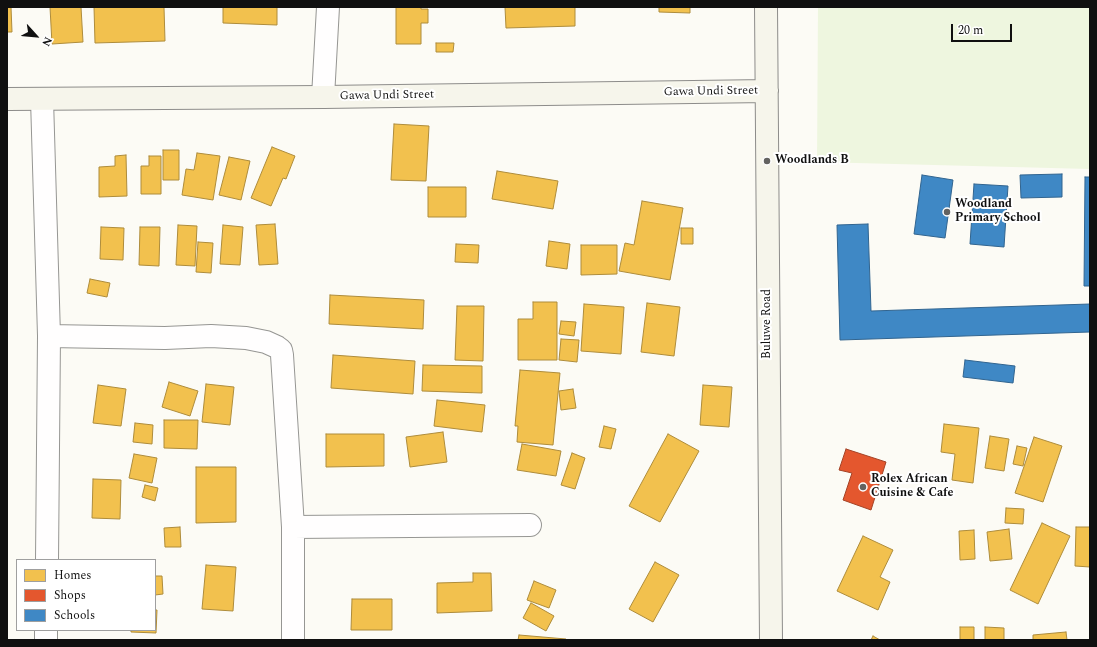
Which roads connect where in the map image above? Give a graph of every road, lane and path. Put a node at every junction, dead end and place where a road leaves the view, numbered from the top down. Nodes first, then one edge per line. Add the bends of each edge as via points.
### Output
1 (328, 7) edge
2 (766, 7) edge
3 (767, 91) junction
4 (323, 97) junction
5 (7, 99) edge
6 (42, 99) junction
7 (49, 336) junction
8 (530, 525) dead end
9 (293, 527) junction
10 (47, 559) edge
11 (293, 640) edge
12 (771, 640) edge

1 - 4 street
2 - 3 street, Buluwe Road
3 - 4 street, Gawa Undi Street
3 - 12 street, Buluwe Road
4 - 6 street, Gawa Undi Street
5 - 6 street, Gawa Undi Street
6 - 7 street
7 - 9 street via 212,336 246,338 279,348 282,355
7 - 10 street
8 - 9 street
9 - 11 street

